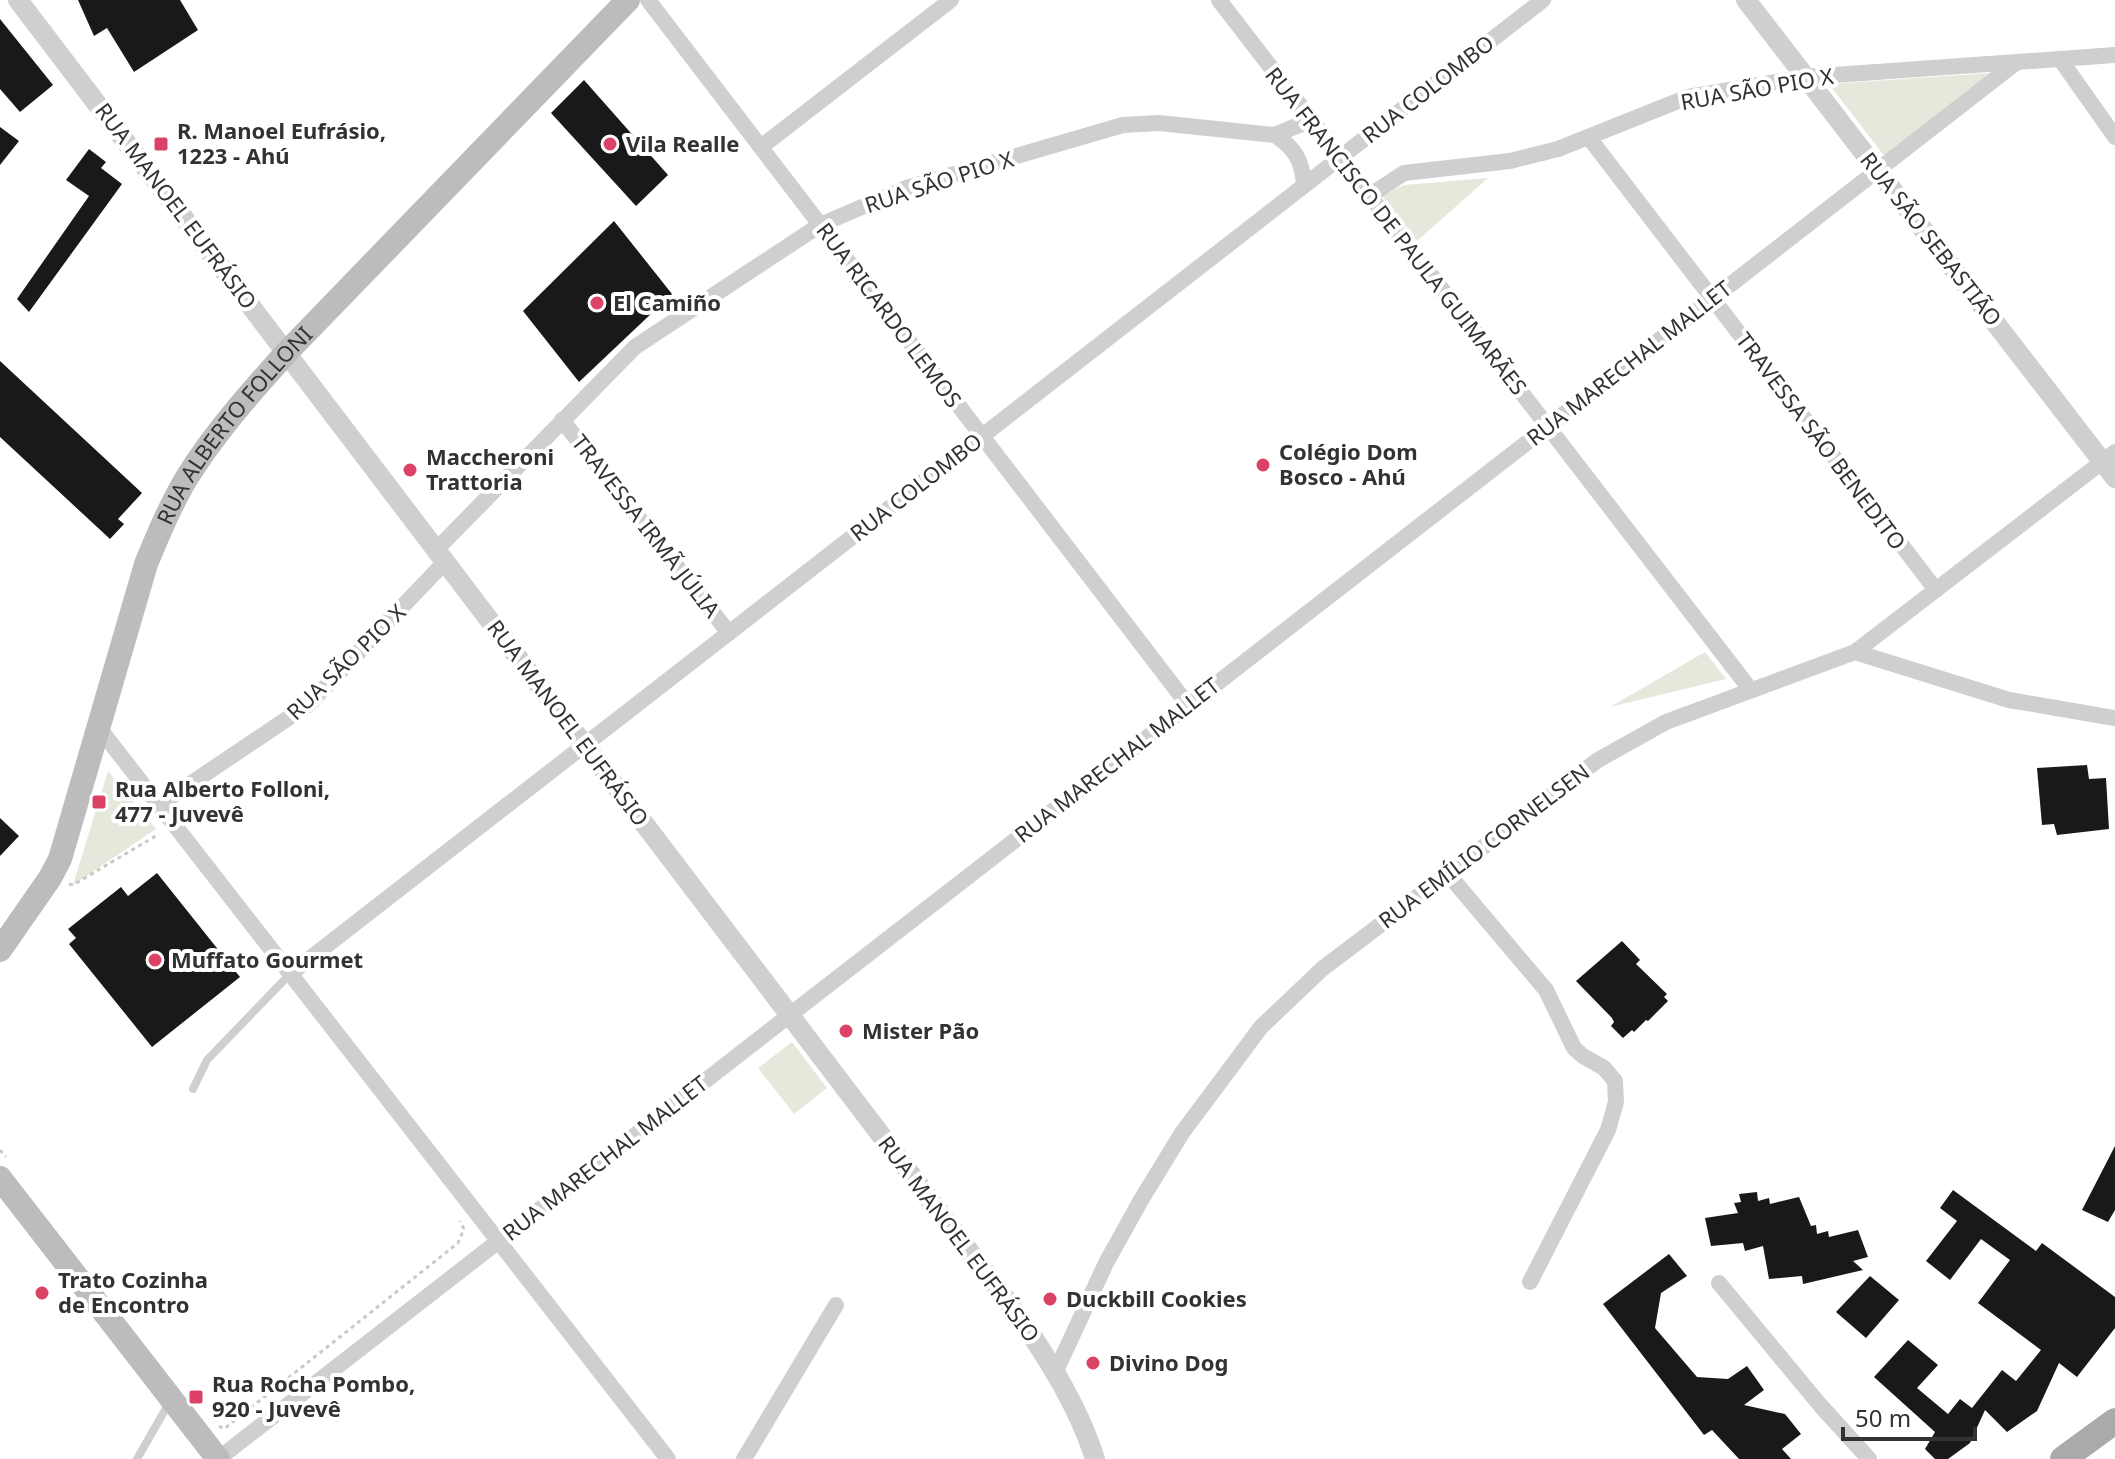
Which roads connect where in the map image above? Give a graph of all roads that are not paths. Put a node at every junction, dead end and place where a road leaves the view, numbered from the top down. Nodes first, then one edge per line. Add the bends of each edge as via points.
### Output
1 (18, 0) edge
2 (628, 0) edge
3 (648, 0) edge
4 (951, 0) edge
5 (1219, 0) edge
6 (1543, 0) edge
7 (1746, 0) edge
8 (2115, 55) edge
9 (2060, 59) junction
10 (2017, 62) junction
11 (1806, 77) junction
12 (1311, 120) junction
13 (1275, 135) junction
14 (2115, 137) edge
15 (1590, 139) junction
16 (761, 147) junction
17 (1340, 158) junction
18 (1877, 170) junction
19 (1304, 185) junction
20 (1369, 196) junction
21 (820, 225) junction
22 (1712, 298) junction
23 (287, 352) junction
24 (562, 420) junction
25 (1547, 426) junction
26 (982, 436) junction
27 (2108, 457) edge
28 (2115, 478) edge
29 (441, 556) junction
30 (1936, 590) junction
31 (729, 633) junction
32 (1855, 652) junction
33 (1750, 689) junction
34 (1188, 705) junction
35 (2115, 718) edge
36 (99, 728) junction
37 (585, 745) junction
38 (159, 805) junction
39 (1448, 874) junction
40 (0, 950) edge
41 (290, 974) junction
42 (789, 1015) junction
43 (193, 1089) dead end
44 (5, 1170) edge
45 (498, 1241) junction
46 (1530, 1282) dead end
47 (1719, 1283) dead end
48 (836, 1305) dead end
49 (1055, 1373) junction
50 (172, 1399) junction
51 (2115, 1421) edge
52 (137, 1459) edge
53 (218, 1459) edge
54 (668, 1459) edge
55 (744, 1459) edge
56 (1095, 1459) edge
57 (1869, 1459) edge
58 (2063, 1459) edge

1 - 23 street, RUA MANOEL EUFRÁSIO
2 - 23 main road, RUA ALBERTO FOLLONI
3 - 16 street, RUA RICARDO LEMOS
4 - 16 street
5 - 12 street, RUA FRANCISCO DE PAULA GUIMARÃES
6 - 17 street, RUA COLOMBO
7 - 11 street, RUA SÃO SEBASTIÃO
8 - 9 street, RUA SÃO PIO X
9 - 10 street, RUA SÃO PIO X
9 - 14 street
10 - 11 street, RUA SÃO PIO X
10 - 18 street, RUA MARECHAL MALLET
11 - 15 street, RUA SÃO PIO X via 1688,97
11 - 18 street, RUA SÃO SEBASTIÃO
12 - 13 street, RUA SÃO PIO X
12 - 17 street, RUA FRANCISCO DE PAULA GUIMARÃES
13 - 19 street via 1297,154
13 - 21 street, RUA SÃO PIO X via 1159,123 1123,125 906,188
15 - 20 street, RUA SÃO PIO X via 1510,161 1404,173
15 - 22 street, TRAVESSA SÃO BENEDITO
16 - 21 street, RUA RICARDO LEMOS
17 - 19 street, RUA COLOMBO
17 - 20 street, RUA FRANCISCO DE PAULA GUIMARÃES
18 - 22 street, RUA MARECHAL MALLET
18 - 27 street, RUA SÃO SEBASTIÃO
19 - 26 street, RUA COLOMBO
20 - 25 street, RUA FRANCISCO DE PAULA GUIMARÃES
21 - 24 street, RUA SÃO PIO X via 649,336
21 - 26 street, RUA RICARDO LEMOS
22 - 25 street, RUA MARECHAL MALLET
22 - 30 street, TRAVESSA SÃO BENEDITO
23 - 29 street, RUA MANOEL EUFRÁSIO
23 - 36 main road, RUA ALBERTO FOLLONI via 214,439 163,522
24 - 29 street, RUA SÃO PIO X
24 - 31 street, TRAVESSA IRMÃ JÚLIA
25 - 33 street, RUA FRANCISCO DE PAULA GUIMARÃES
25 - 34 street, RUA MARECHAL MALLET
26 - 31 street, RUA COLOMBO
26 - 34 street, RUA RICARDO LEMOS
27 - 28 street, RUA SÃO SEBASTIÃO
27 - 30 street, RUA EMÍLIO CORNELSEN
29 - 37 street, RUA MANOEL EUFRÁSIO
29 - 38 street, RUA SÃO PIO X via 309,704
30 - 32 street, RUA EMÍLIO CORNELSEN
31 - 37 street, RUA COLOMBO
32 - 33 street, RUA EMÍLIO CORNELSEN
32 - 35 street via 2009,700
33 - 39 street, RUA EMÍLIO CORNELSEN via 1666,722 1598,760
34 - 42 street, RUA MARECHAL MALLET
36 - 38 street
36 - 40 main road, RUA ALBERTO FOLLONI via 67,839 50,878
37 - 41 street, RUA COLOMBO
37 - 42 street, RUA MANOEL EUFRÁSIO
38 - 41 street
39 - 46 street via 1546,990 1574,1048 1615,1081 1608,1130
39 - 49 street, RUA EMÍLIO CORNELSEN via 1291,996 1225,1072 1141,1200
41 - 43 lane via 207,1060
41 - 45 street
42 - 45 street, RUA MARECHAL MALLET
42 - 49 street, RUA MANOEL EUFRÁSIO via 1020,1318
44 - 50 main road
45 - 53 street, RUA MARECHAL MALLET
45 - 54 street
47 - 57 street
48 - 55 street
49 - 56 street, RUA MANOEL EUFRÁSIO
50 - 52 lane
50 - 53 main road
51 - 58 main road

